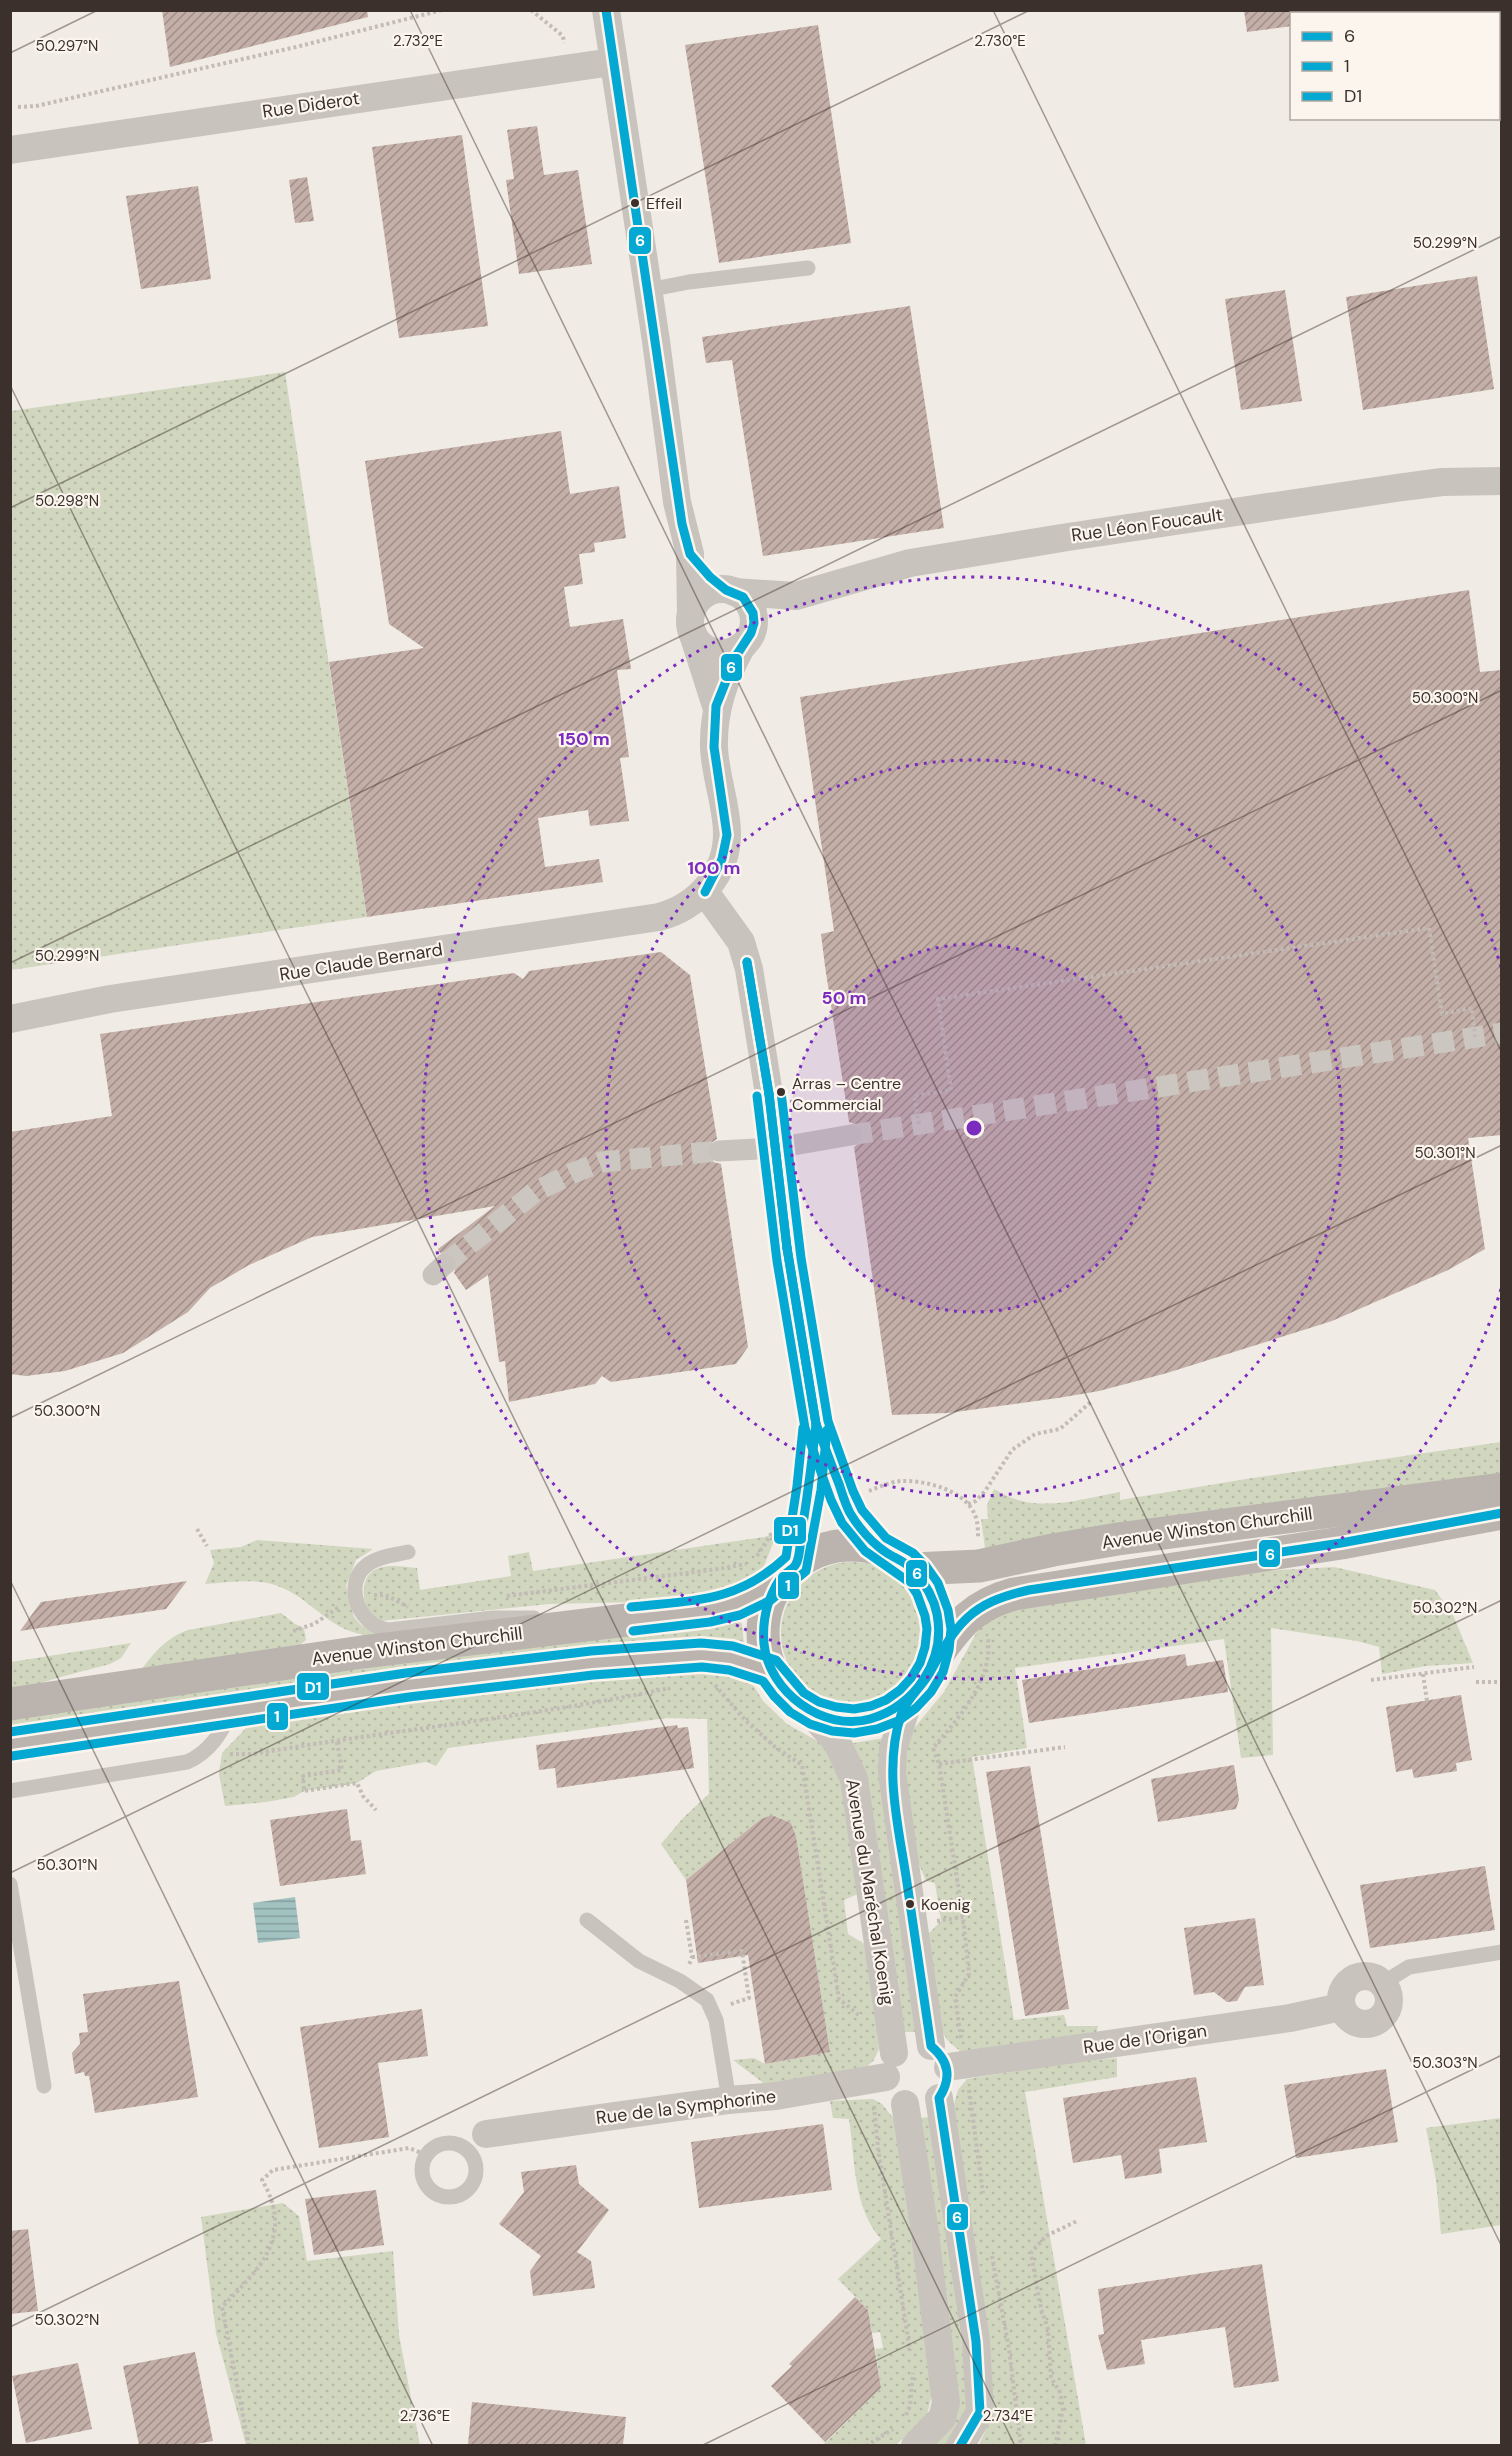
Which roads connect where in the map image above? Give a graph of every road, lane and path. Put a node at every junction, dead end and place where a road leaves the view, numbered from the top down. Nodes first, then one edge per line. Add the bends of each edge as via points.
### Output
1 (442, 10) edge
2 (531, 10) edge
3 (606, 10) edge
4 (612, 62) junction
5 (567, 68) junction
6 (18, 107) dead end
7 (10, 150) edge
8 (808, 268) dead end
9 (648, 290) junction
10 (1502, 481) edge
11 (690, 554) junction
12 (730, 591) junction
13 (796, 596) junction
14 (691, 623) junction
15 (746, 640) junction
16 (716, 706) junction
17 (705, 892) junction
18 (10, 1019) edge
19 (1475, 1037) dead end
20 (919, 1124) dead end
21 (851, 1135) tunnel mouth
22 (776, 1148) junction
23 (719, 1151) tunnel mouth
24 (1092, 1401) dead end
25 (816, 1424) junction
26 (1502, 1489) edge
27 (844, 1501) junction
28 (968, 1504) junction
29 (806, 1506) junction
30 (1502, 1513) edge
31 (1452, 1521) junction
32 (1502, 1526) edge
33 (197, 1529) dead end
34 (207, 1546) dead end
35 (884, 1551) junction
36 (408, 1552) dead end
37 (980, 1566) junction
38 (913, 1569) junction
39 (789, 1571) junction
40 (700, 1572) dead end
41 (984, 1604) junction
42 (590, 1624) junction
43 (935, 1658) junction
44 (1474, 1668) dead end
45 (771, 1671) junction
46 (1423, 1674) junction
47 (1371, 1680) dead end
48 (709, 1682) dead end
49 (1476, 1682) dead end
50 (1502, 1682) edge
51 (671, 1688) dead end
52 (909, 1698) junction
53 (1427, 1701) dead end
54 (10, 1704) edge
55 (808, 1710) junction
56 (232, 1711) junction
57 (337, 1742) junction
58 (10, 1744) edge
59 (1065, 1747) dead end
60 (205, 1751) junction
61 (939, 1764) junction
62 (10, 1791) edge
63 (376, 1810) dead end
64 (10, 1884) edge
65 (587, 1920) dead end
66 (686, 1920) dead end
67 (1502, 1952) edge
68 (692, 1957) junction
69 (680, 1982) junction
70 (1383, 1983) joint
71 (713, 2009) junction
72 (860, 2014) dead end
73 (948, 2059) junction
74 (884, 2076) junction
75 (44, 2086) dead end
76 (939, 2097) junction
77 (729, 2100) junction
78 (905, 2104) junction
79 (477, 2142) junction
80 (426, 2155) junction
81 (984, 2205) dead end
82 (1077, 2221) dead end
83 (991, 2250) dead end
84 (910, 2352) dead end
85 (912, 2363) dead end
86 (905, 2416) dead end
87 (908, 2436) edge
88 (249, 2445) edge
89 (866, 2445) edge
90 (960, 2445) edge
91 (1021, 2445) edge
92 (1055, 2445) edge

1 - 6 path via 296,47
2 - 5 path via 563,36
3 - 4 street
4 - 5 street, Rue Diderot
4 - 9 street
5 - 7 street, Rue Diderot
8 - 9 lane
9 - 11 street via 677,502
10 - 13 street, Rue Léon Foucault via 1442,482 1068,537 910,563
11 - 12 street via 710,578
11 - 14 street
12 - 13 street, Rue Léon Foucault
12 - 14 street via 708,593 700,598
12 - 15 street via 749,604 754,624
13 - 15 street, Rue Léon Foucault
14 - 15 street via 697,642 707,650 731,652
14 - 16 street
15 - 16 street
16 - 17 street via 714,747 727,835 723,859
17 - 18 street, Rue Claude Bernard via 686,908 659,917 110,999
17 - 22 street via 746,955
19 - 20 path via 1472,1008 1442,1014 1429,928 938,999 951,1090 914,1096
21 - 22 street
22 - 23 street
22 - 25 street via 787,1248
24 - 28 path via 1060,1429 1035,1434 1012,1450 985,1491
25 - 27 street
25 - 29 street
26 - 37 main road, Avenue Winston Churchill via 1118,1539
27 - 28 path via 899,1481 953,1493
27 - 35 street via 858,1525
28 - 37 path via 978,1530
29 - 39 street
29 - 40 path via 785,1509 760,1554 747,1564
30 - 31 main road, Avenue Winston Churchill
31 - 32 lane
31 - 41 main road, Avenue Winston Churchill via 1341,1543 1029,1590
33 - 34 path
35 - 38 main road
35 - 39 main road via 854,1545 831,1547
36 - 42 lane via 374,1560 357,1580 359,1608 382,1629 515,1617
37 - 38 main road, Avenue Winston Churchill
38 - 43 main road via 935,1608 939,1636
39 - 42 main road, Avenue Winston Churchill via 749,1598 724,1608
39 - 45 main road via 769,1600 763,1623
41 - 43 main road, Avenue Winston Churchill via 955,1630
41 - 61 path via 989,1648 982,1678 972,1699 933,1748
42 - 54 main road, Avenue Winston Churchill via 362,1652
43 - 52 main road via 925,1680
44 - 46 path
45 - 55 main road via 787,1693
45 - 56 main road, Avenue Winston Churchill via 731,1658 688,1655 488,1675
46 - 47 path
46 - 53 path
48 - 72 path via 775,1748 802,1765 839,1999
49 - 50 path
51 - 57 path
52 - 55 main road via 886,1713 861,1720 834,1719
52 - 73 street, Avenue du Maréchal Koenig via 893,1749 892,1773
55 - 74 street, Avenue du Maréchal Koenig via 837,1742 854,1779
56 - 58 main road, Avenue Winston Churchill
56 - 60 lane
57 - 60 path via 253,1754
57 - 63 path via 342,1770 303,1776 304,1791 357,1783
59 - 61 path
60 - 62 lane via 187,1762
61 - 73 path via 969,1974 955,1996
64 - 75 lane
65 - 69 lane via 639,1961
66 - 68 path
67 - 70 lane via 1409,1967
68 - 69 path
68 - 71 path via 742,1951 749,1998
69 - 71 lane via 707,2000
70 - 73 street, Rue de l'Origan via 1368,1976 1352,1979 1342,1991 1341,2007 1290,2018
71 - 77 lane
73 - 74 street via 911,2044
73 - 76 street via 948,2080
73 - 81 path
74 - 77 street, Rue de la Symphorine via 776,2096
74 - 78 street via 892,2093
74 - 84 path via 878,2148
76 - 78 street via 925,2105
76 - 90 street via 979,2381 980,2412
77 - 79 street, Rue de la Symphorine
78 - 87 street via 946,2403 942,2418
79 - 80 lane via 442,2144
79 - 80 lane via 473,2183 468,2190 452,2197 435,2193 424,2180
80 - 88 path via 410,2148 273,2170 262,2180 276,2211 274,2240 248,2280 222,2307
82 - 92 path via 1046,2236 1031,2253 1048,2329 1051,2378 1060,2392 1063,2409
83 - 91 path
85 - 86 path via 910,2406
87 - 89 path

